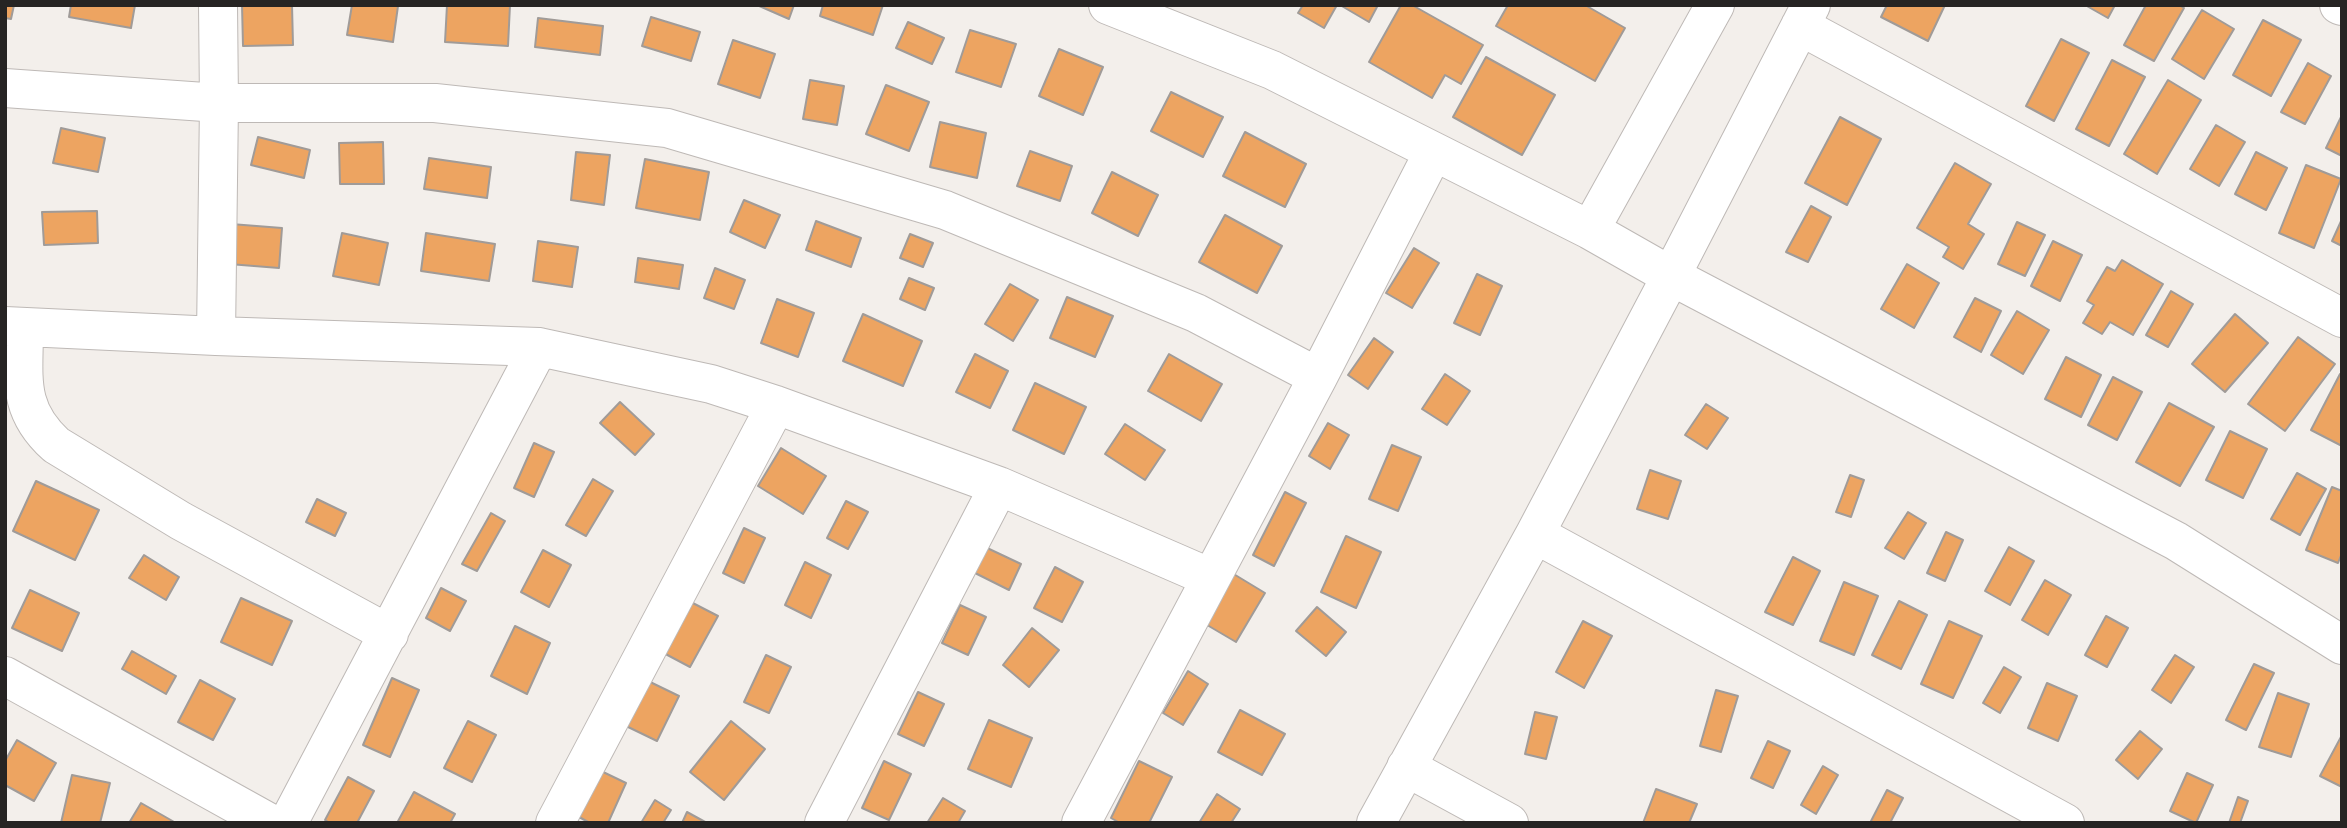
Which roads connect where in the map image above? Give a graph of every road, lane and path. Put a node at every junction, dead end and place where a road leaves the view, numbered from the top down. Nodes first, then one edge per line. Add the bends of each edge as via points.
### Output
1 (218, 5) edge
2 (1108, 5) edge
3 (1700, 10) edge
4 (1805, 15) edge
5 (5, 88) edge
6 (219, 103) junction
7 (1433, 153) junction
8 (1590, 230) junction
9 (1671, 276) junction
10 (2342, 318) edge
11 (15, 327) edge
12 (216, 336) junction
13 (539, 347) junction
14 (1318, 377) junction
15 (776, 405) junction
16 (999, 486) junction
17 (1535, 534) junction
18 (1210, 578) junction
19 (389, 634) junction
20 (2342, 645) edge
21 (5, 676) edge
22 (1406, 767) junction
23 (270, 823) edge
24 (288, 823) edge
25 (555, 823) edge
26 (824, 823) edge
27 (1081, 823) edge
28 (1376, 823) edge
29 (1509, 823) edge
30 (2065, 823) edge

1 - 6 street
2 - 7 street via 1272,70
3 - 8 street
4 - 9 street
4 - 10 street
5 - 6 street
6 - 12 street
6 - 14 street via 435,103 667,128 945,210 1196,313
7 - 8 street
7 - 14 street
8 - 9 street
9 - 17 street
9 - 20 street via 2176,541
11 - 12 street
11 - 19 street via 30,412 56,445 181,521
12 - 13 street
13 - 15 street via 711,384
13 - 19 street
14 - 18 street
15 - 16 street
15 - 25 street
16 - 18 street
16 - 26 street
17 - 22 street
17 - 30 street
18 - 27 street
19 - 24 street
21 - 23 street
22 - 28 street
22 - 29 street

